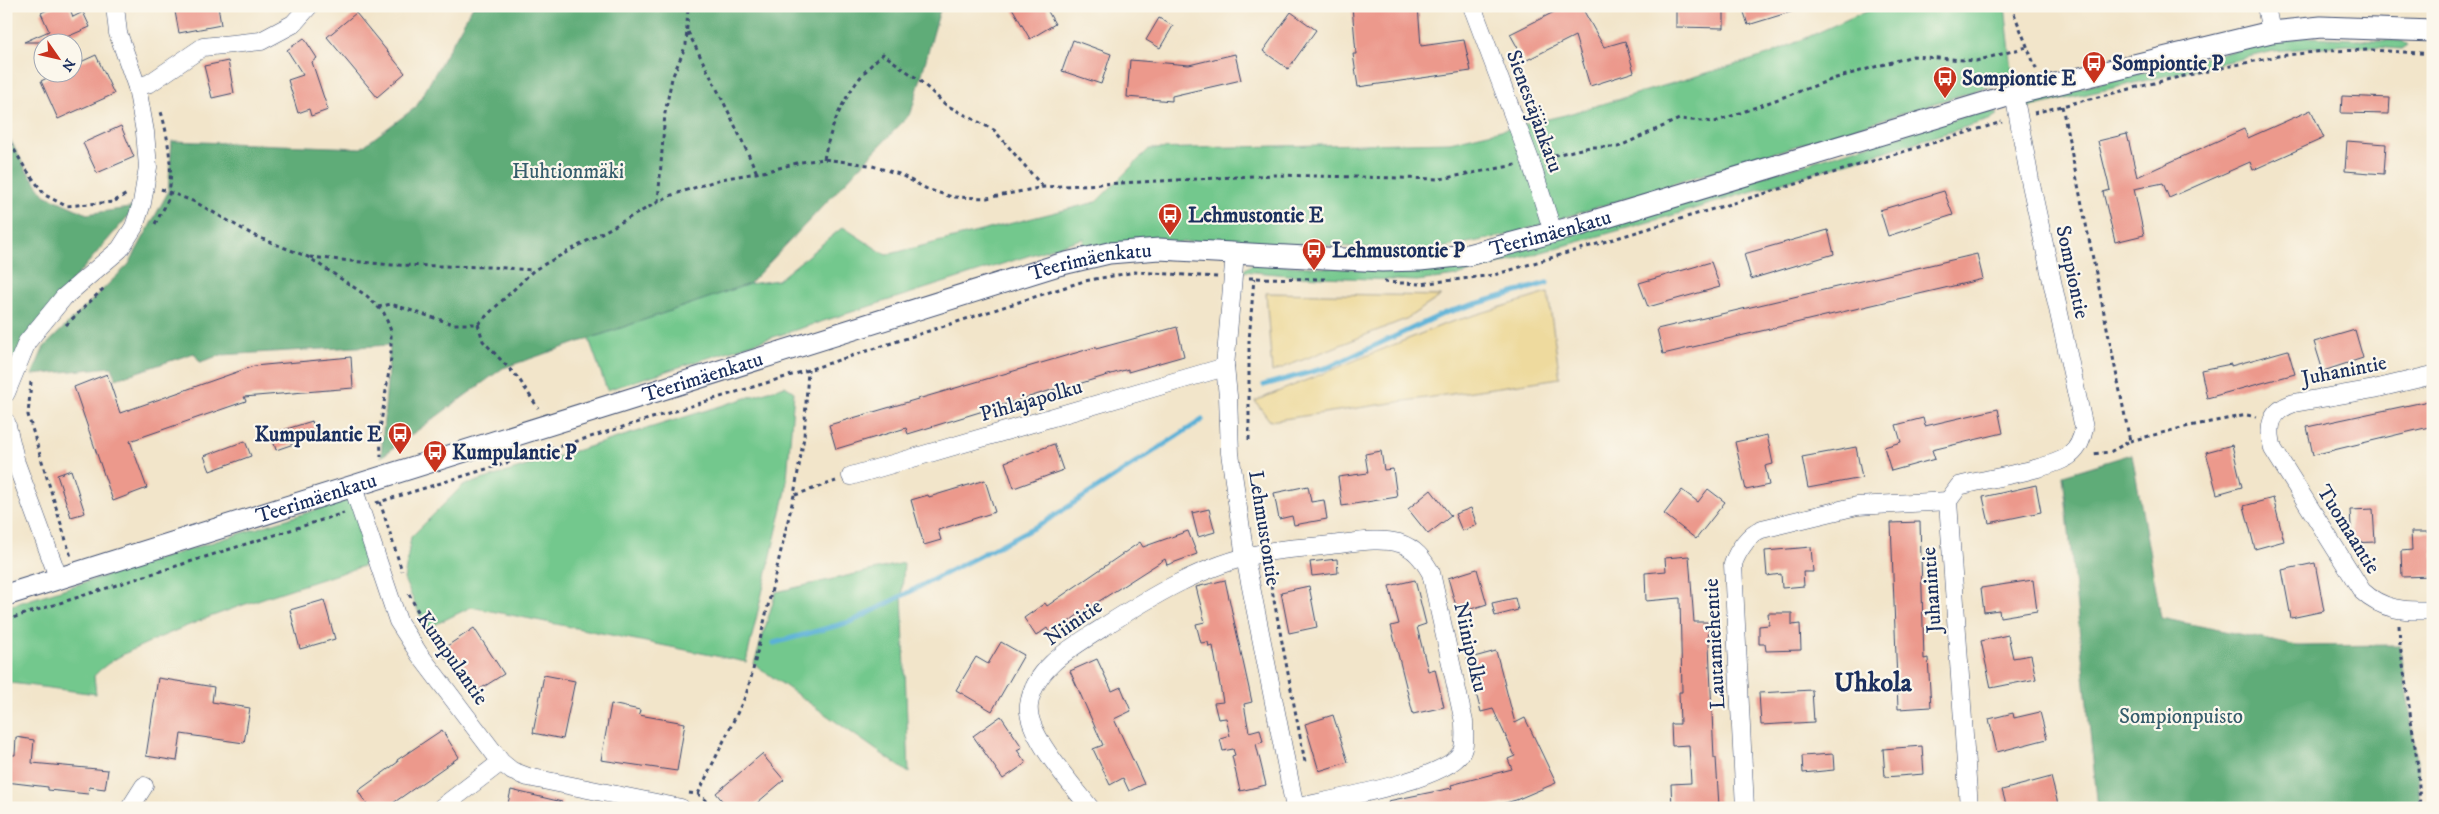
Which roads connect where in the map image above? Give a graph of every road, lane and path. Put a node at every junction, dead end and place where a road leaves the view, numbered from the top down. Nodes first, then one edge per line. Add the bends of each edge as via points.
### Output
1 (115, 6) edge
2 (309, 6) edge
3 (688, 6) edge
4 (1472, 6) edge
5 (2011, 6) edge
6 (2266, 6) edge
7 (687, 30) junction
8 (2433, 31) edge
9 (2271, 32) junction
10 (2027, 47) junction
11 (143, 85) junction
12 (2042, 87) junction
13 (2014, 94) junction
14 (2062, 106) dead end
15 (2050, 109) dead end
16 (6, 136) edge
17 (824, 159) junction
18 (1530, 160) junction
19 (756, 173) junction
20 (145, 185) junction
21 (1044, 187) junction
22 (168, 192) junction
23 (658, 202) junction
24 (1553, 232) junction
25 (150, 233) dead end
26 (1235, 253) junction
27 (308, 257) junction
28 (534, 270) junction
29 (108, 284) dead end
30 (378, 307) junction
31 (478, 324) junction
32 (61, 329) dead end
33 (1224, 367) junction
34 (808, 370) dead end
35 (32, 375) dead end
36 (2433, 375) edge
37 (6, 393) edge
38 (6, 422) edge
39 (2272, 422) junction
40 (549, 425) junction
41 (2130, 441) junction
42 (2069, 456) junction
43 (851, 476) joint
44 (386, 477) junction
45 (353, 487) junction
46 (794, 496) junction
47 (392, 499) dead end
48 (1948, 501) junction
49 (380, 502) dead end
50 (1245, 558) junction
51 (67, 575) junction
52 (404, 579) dead end
53 (406, 586) dead end
54 (6, 595) edge
55 (84, 595) dead end
56 (2399, 609) junction
57 (2433, 610) edge
58 (452, 666) dead end
59 (501, 762) junction
60 (144, 786) dead end
61 (698, 794) junction
62 (680, 799) edge
63 (130, 808) edge
64 (441, 808) edge
65 (716, 808) edge
66 (1090, 808) edge
67 (1295, 808) edge
68 (1745, 808) edge
69 (1969, 808) edge
70 (2420, 808) edge

1 - 11 street via 118,33
2 - 11 street via 293,24 261,41 203,47
3 - 7 path
4 - 18 street, Sienestäjänkatu
5 - 10 path
6 - 9 street
7 - 19 path
7 - 23 path via 686,45 672,78 665,113
8 - 9 street, Teerimäenkatu via 2321,27
9 - 12 street, Teerimäenkatu
10 - 12 path
10 - 18 path via 1976,61 1913,56 1836,78 1715,122 1679,119 1618,147 1590,147
11 - 20 street via 148,167
11 - 22 path via 165,124 170,172
12 - 13 street, Teerimäenkatu
12 - 15 path
13 - 24 street, Teerimäenkatu
13 - 42 street, Sompiontie via 2084,428 2082,439
14 - 41 path
16 - 20 path via 45,195 66,206 113,202
17 - 19 path
17 - 21 path via 869,164 952,197 987,198
17 - 21 path via 829,136 846,98 866,69 883,54 946,105 994,130
18 - 21 path via 1507,168 1440,179 1274,175
18 - 24 street, Sienestäjänkatu
19 - 23 path via 720,178
20 - 22 path
20 - 37 street via 134,227 120,249 64,297 27,342
22 - 25 path via 168,199
22 - 27 path via 195,202 255,236
23 - 28 path
24 - 26 street, Teerimäenkatu via 1468,255 1420,260
26 - 33 street, Lehmustontie
26 - 40 street, Teerimäenkatu via 1159,249 1109,253 1058,265
27 - 28 path via 392,265
27 - 30 path via 348,282
28 - 31 path
29 - 32 path
30 - 31 path via 390,304 453,324
30 - 44 path via 391,331 391,358 380,429
31 - 40 path via 483,341 519,378
33 - 43 street, Pihlajapolku
33 - 50 street, Lehmustontie via 1230,453
34 - 46 path via 804,437
35 - 51 path via 28,415
36 - 39 street, Juhanintie via 2294,403 2283,407
38 - 51 street via 16,463
39 - 41 path via 2247,415
39 - 56 street, Tuomaantie via 2269,432 2273,449 2362,592 2378,604
40 - 44 street, Teerimäenkatu
41 - 42 path via 2110,452
42 - 48 street via 2044,466 1959,486
43 - 46 path
44 - 45 street, Teerimäenkatu
44 - 47 path
45 - 51 street, Teerimäenkatu
45 - 59 street, Kumpulantie via 398,621 419,654
46 - 61 path via 746,695
48 - 68 street, Lautamiehentie via 1857,506 1762,529 1755,531 1735,557
48 - 69 street, Juhanintie
49 - 52 path
50 - 66 street, Niinitie via 1159,592 1059,656 1044,673 1029,705 1034,730
50 - 67 street, Lehmustontie
50 - 67 street, Niinipolku via 1264,553 1386,540 1413,550 1431,573 1464,722 1461,753 1450,764 1428,776
51 - 54 street, Teerimäenkatu
51 - 55 path
53 - 58 path via 426,628
56 - 57 street, Tuomaantie
56 - 70 path via 2400,644 2418,767
59 - 62 street, Kumpulantie via 512,771 528,777
59 - 64 street
60 - 63 street
61 - 62 path
61 - 65 path

